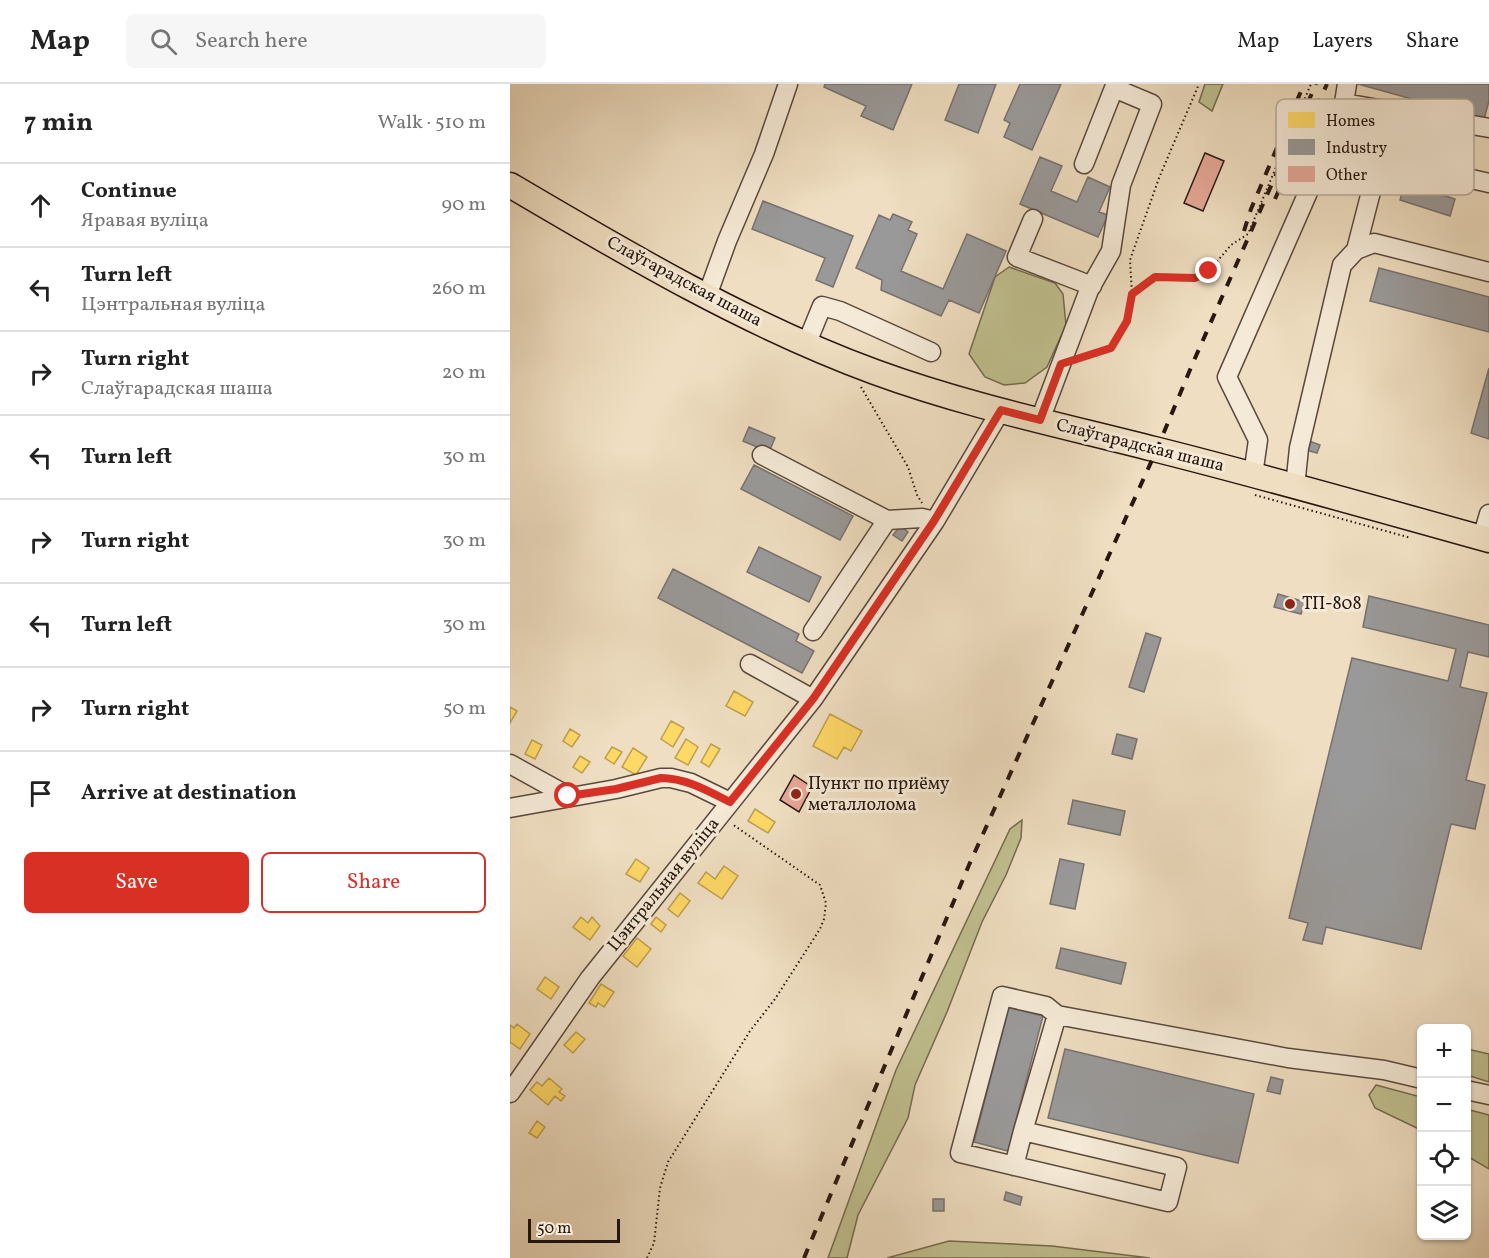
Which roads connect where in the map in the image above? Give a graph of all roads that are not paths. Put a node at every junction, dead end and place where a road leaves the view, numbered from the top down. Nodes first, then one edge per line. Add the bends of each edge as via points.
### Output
1 (788, 84) edge
2 (1347, 84) edge
3 (1345, 99) edge
4 (1474, 125) edge
5 (1489, 128) edge
6 (1084, 164) dead end
7 (1474, 180) edge
8 (1489, 183) edge
9 (510, 184) edge
10 (1307, 195) edge
11 (1370, 195) edge
12 (1033, 219) dead end
13 (1356, 250) junction
14 (1489, 272) edge
15 (1092, 286) junction
16 (707, 296) junction
17 (806, 345) junction
18 (931, 352) dead end
19 (1001, 410) junction
20 (1040, 420) junction
21 (762, 455) dead end
22 (1253, 485) junction
23 (1295, 487) junction
24 (1489, 514) edge
25 (887, 520) junction
26 (934, 521) junction
27 (1485, 539) edge
28 (813, 631) dead end
29 (750, 664) dead end
30 (813, 699) junction
31 (510, 764) edge
32 (568, 796) junction
33 (510, 808) edge
34 (725, 809) junction
35 (1057, 1016) junction
36 (1418, 1078) edge
37 (1471, 1091) edge
38 (510, 1094) edge
39 (1489, 1095) edge
40 (1023, 1131) junction
41 (1014, 1166) junction

1 - 16 street
2 - 3 street
4 - 5 street
6 - 15 street via 1114,88 1152,104 1121,185 1111,251
7 - 8 street
9 - 16 main road, Слаўгарадская шаша
10 - 22 street via 1227,377 1258,440
11 - 13 street
12 - 15 street via 1017,257
13 - 14 street via 1374,243
13 - 23 street via 1342,265 1299,448
15 - 20 street
16 - 17 main road, Слаўгарадская шаша
17 - 18 street via 822,306
17 - 19 main road, Слаўгарадская шаша via 917,387
19 - 20 main road, Слаўгарадская шаша
19 - 26 street, Цэнтральная вуліца
20 - 22 main road, Слаўгарадская шаша
21 - 25 street
22 - 23 main road, Слаўгарадская шаша
23 - 27 main road, Слаўгарадская шаша
24 - 27 street
25 - 26 street
25 - 28 street
26 - 30 street, Цэнтральная вуліца
29 - 30 street
30 - 34 street, Цэнтральная вуліца
31 - 32 street
32 - 33 street
32 - 34 street via 671,778 691,783
34 - 38 street, Цэнтральная вуліца via 590,978
35 - 36 street
35 - 40 street
35 - 41 street via 1046,1006 1002,996 960,1153
37 - 39 street
40 - 41 street
40 - 41 street via 1178,1167 1168,1202

